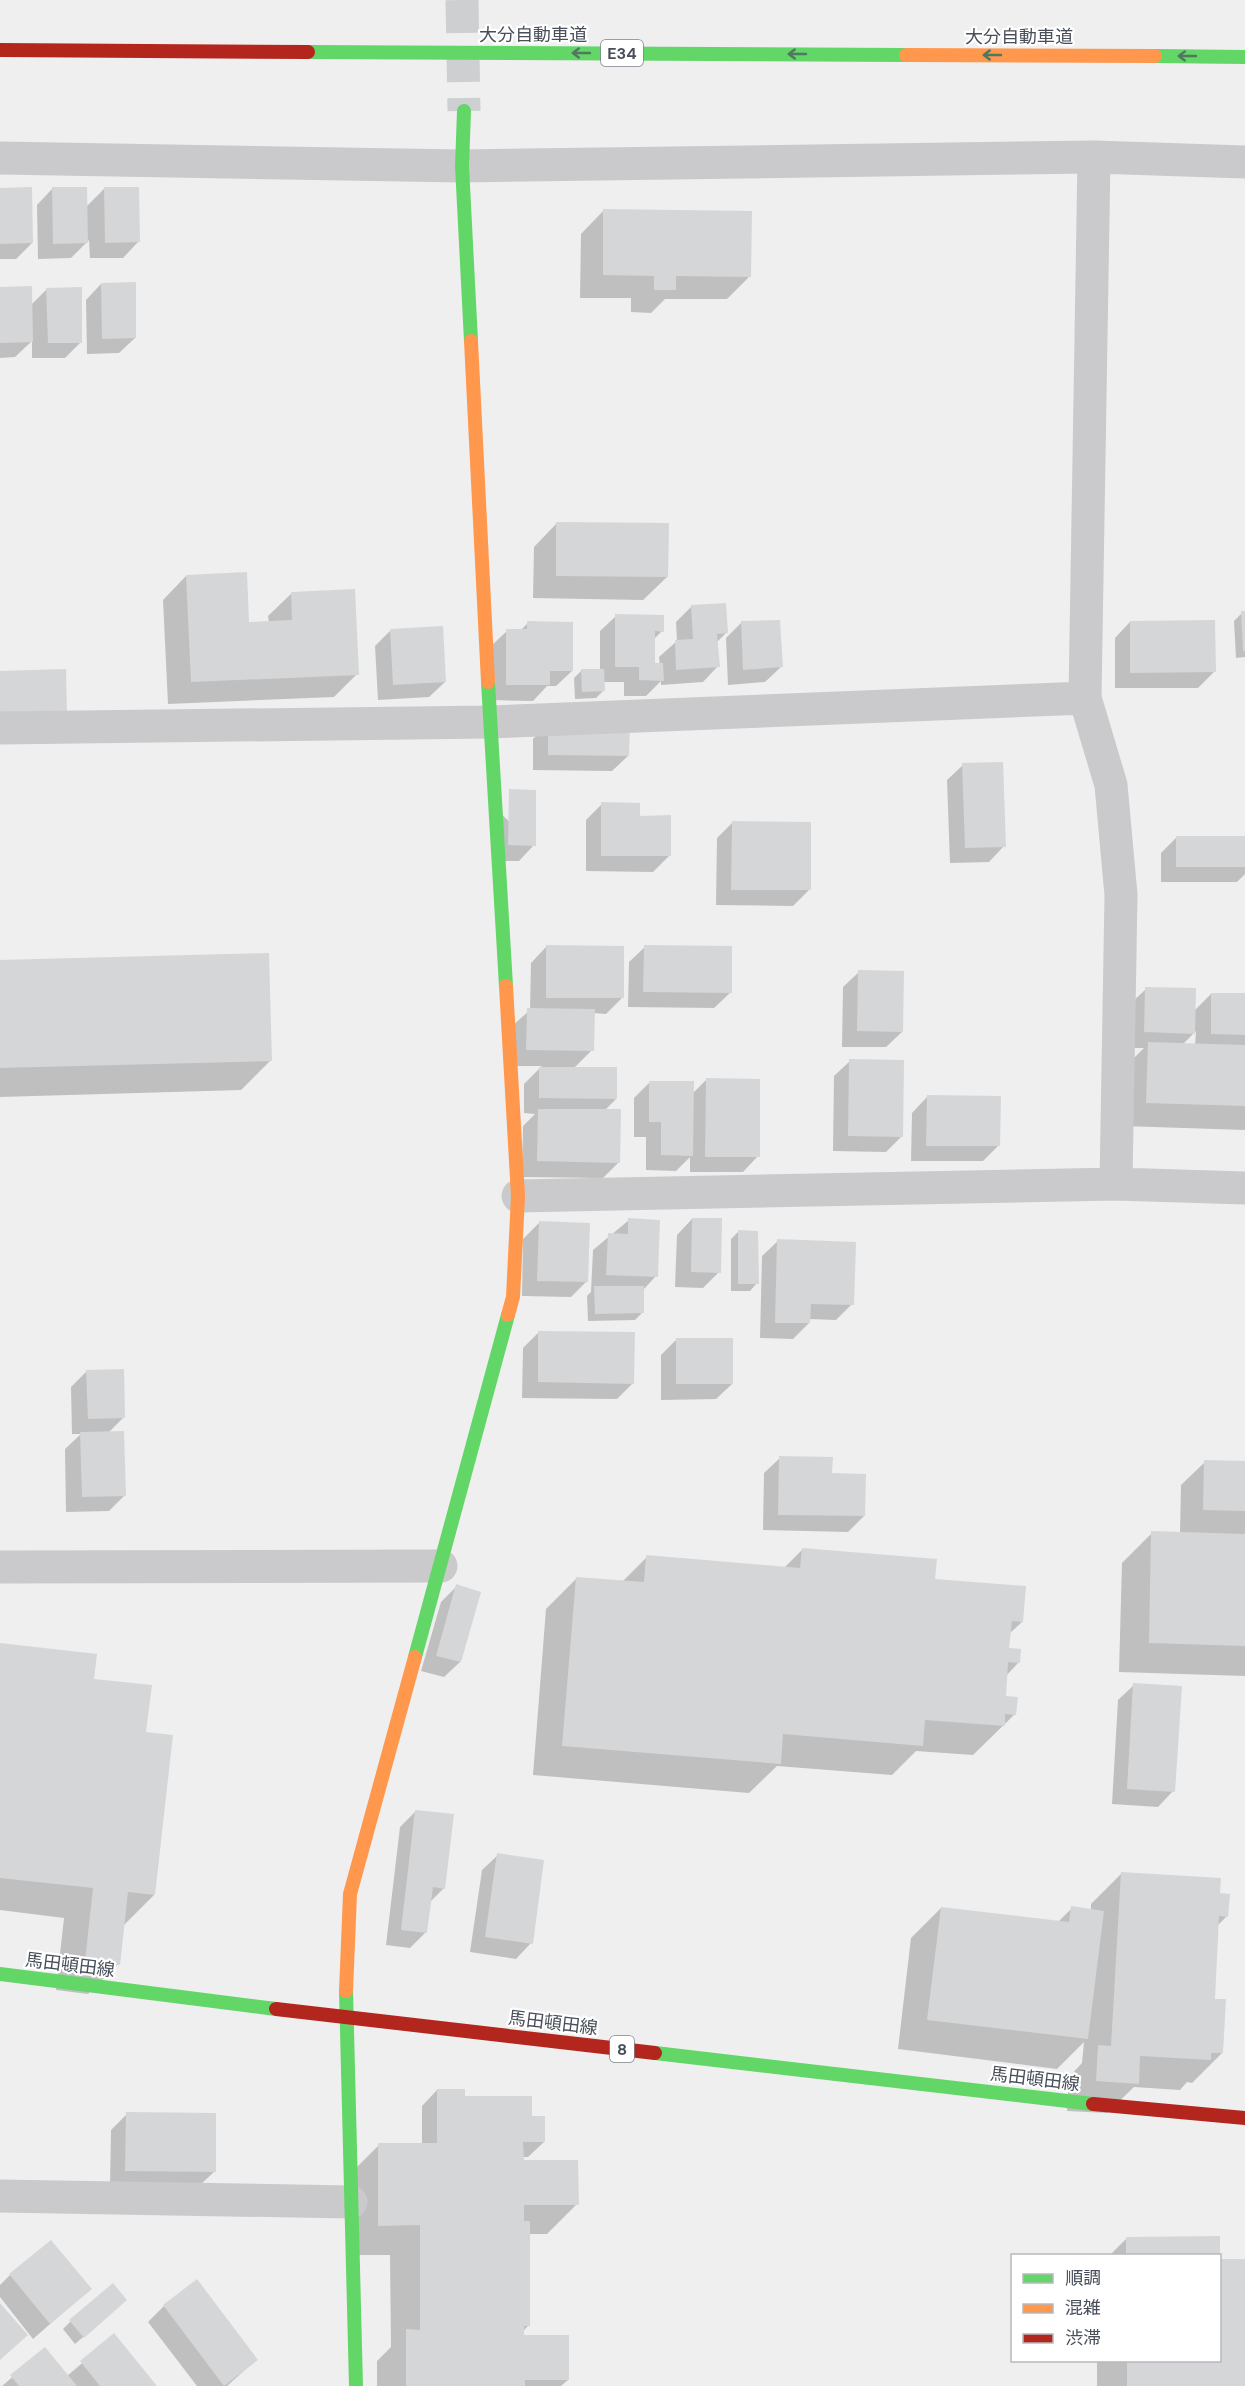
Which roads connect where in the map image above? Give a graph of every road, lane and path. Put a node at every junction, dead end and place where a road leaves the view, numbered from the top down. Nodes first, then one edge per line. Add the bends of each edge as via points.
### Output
1 (0, 50) edge
2 (1245, 57) edge
3 (464, 111) tunnel mouth
4 (1094, 157) junction
5 (0, 158) edge
6 (1245, 162) edge
7 (462, 166) junction
8 (1085, 698) junction
9 (489, 722) junction
10 (0, 728) edge
11 (1116, 1184) junction
12 (1245, 1188) edge
13 (518, 1196) junction
14 (441, 1566) junction
15 (0, 1567) edge
16 (0, 1974) edge
17 (345, 2018) junction
18 (1245, 2118) edge
19 (0, 2196) edge
20 (351, 2202) junction
21 (356, 2386) edge

2 -> 1 main road, 大分自動車道 / E34
3 - 7 main road
4 - 6 street
4 - 7 street
4 - 8 street
5 - 7 street
7 - 9 main road
8 - 9 street
8 - 11 street via 1111,785 1121,895
9 - 10 street
9 - 13 main road
11 - 12 street
11 - 13 street
13 - 14 main road via 513,1297
14 - 15 street
14 - 17 main road via 350,1894
16 - 17 main road, 馬田頓田線 / 8
17 - 18 main road, 馬田頓田線 / 8
17 - 20 main road
19 - 20 street
20 - 21 main road

